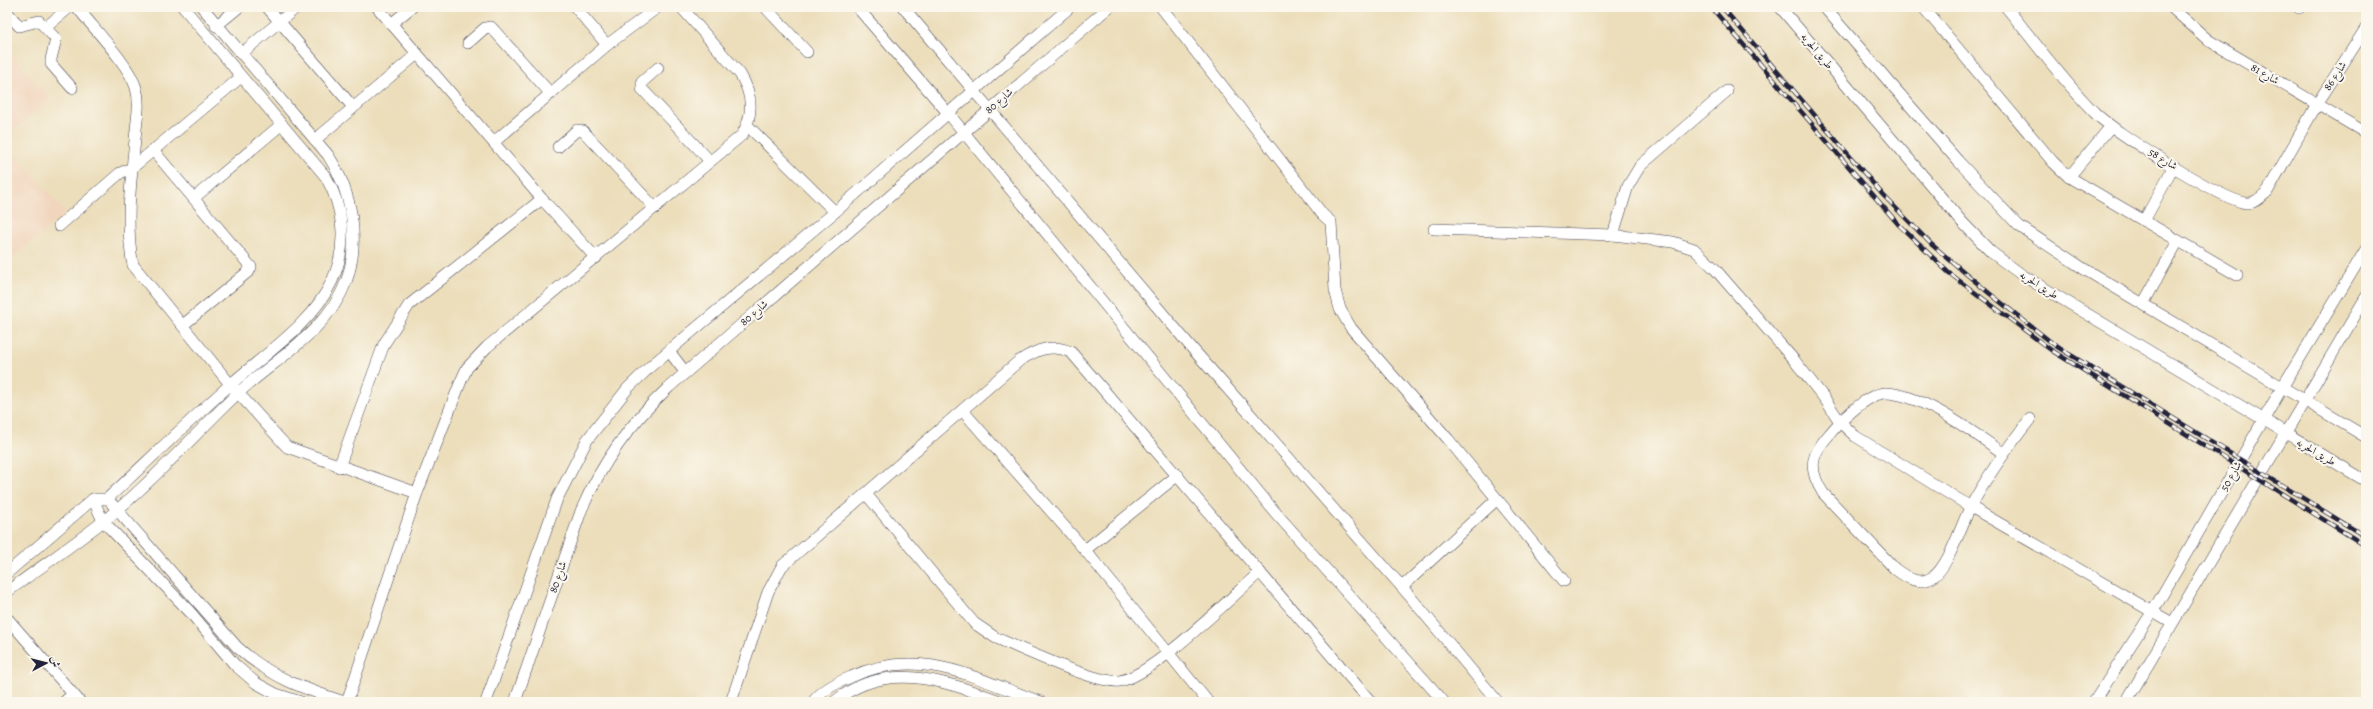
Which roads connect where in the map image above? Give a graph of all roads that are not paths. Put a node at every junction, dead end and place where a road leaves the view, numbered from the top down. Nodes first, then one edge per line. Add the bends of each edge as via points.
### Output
1 (70, 7) edge
2 (77, 7) edge
3 (183, 7) edge
4 (202, 7) edge
5 (239, 7) edge
6 (267, 7) edge
7 (297, 7) edge
8 (377, 7) edge
9 (412, 7) edge
10 (575, 7) edge
11 (658, 7) edge
12 (681, 7) edge
13 (765, 7) edge
14 (857, 7) edge
15 (903, 7) edge
16 (1070, 7) edge
17 (1109, 7) edge
18 (1161, 7) edge
19 (1780, 7) edge
20 (1824, 7) edge
21 (1923, 7) edge
22 (2006, 7) edge
23 (2171, 7) edge
24 (7, 12) edge
25 (280, 22) junction
26 (391, 24) junction
27 (216, 26) junction
28 (46, 27) junction
29 (2366, 28) edge
30 (468, 43) dead end
31 (607, 45) junction
32 (807, 52) dead end
33 (241, 54) junction
34 (417, 54) junction
35 (658, 68) dead end
36 (241, 77) junction
37 (72, 88) dead end
38 (974, 90) junction
39 (1727, 91) dead end
40 (551, 94) junction
41 (2317, 104) junction
42 (353, 107) junction
43 (990, 108) junction
44 (948, 113) junction
45 (282, 124) junction
46 (747, 126) junction
47 (2111, 126) junction
48 (962, 133) junction
49 (2366, 133) edge
50 (315, 140) junction
51 (494, 142) junction
52 (558, 147) dead end
53 (153, 150) junction
54 (710, 161) junction
55 (2174, 166) junction
56 (132, 168) junction
57 (2069, 177) junction
58 (194, 198) junction
59 (542, 199) junction
60 (655, 208) junction
61 (834, 212) junction
62 (2144, 221) junction
63 (59, 226) dead end
64 (1434, 229) dead end
65 (1613, 235) junction
66 (2178, 241) junction
67 (2366, 249) edge
68 (596, 258) junction
69 (2237, 275) dead end
70 (2366, 297) edge
71 (2143, 304) junction
72 (183, 325) junction
73 (669, 351) junction
74 (686, 372) junction
75 (230, 384) junction
76 (2283, 386) junction
77 (238, 393) junction
78 (2305, 400) junction
79 (962, 411) junction
80 (2030, 419) dead end
81 (2263, 421) junction
82 (1840, 422) junction
83 (2284, 433) junction
84 (2366, 437) edge
85 (2003, 453) junction
86 (339, 467) junction
87 (1178, 475) junction
88 (2366, 481) edge
89 (417, 493) junction
90 (866, 494) junction
91 (93, 499) junction
92 (107, 499) junction
93 (1496, 500) junction
94 (1971, 507) junction
95 (117, 510) junction
96 (103, 521) junction
97 (1085, 550) junction
98 (1260, 572) junction
99 (7, 573) edge
100 (1564, 581) dead end
101 (1402, 587) junction
102 (7, 592) edge
103 (2153, 611) junction
104 (7, 618) edge
105 (2172, 623) junction
106 (1168, 654) junction
107 (1000, 687) junction
108 (76, 698) edge
109 (999, 701) edge
110 (64, 702) edge
111 (301, 702) edge
112 (345, 702) edge
113 (486, 702) edge
114 (515, 702) edge
115 (731, 702) edge
116 (813, 702) edge
117 (834, 702) edge
118 (1041, 702) edge
119 (1208, 702) edge
120 (1371, 702) edge
121 (1444, 702) edge
122 (1498, 702) edge
123 (2094, 702) edge
124 (2126, 702) edge

1 - 28 street
2 - 56 street via 125,67 137,89
3 - 36 street
4 - 27 street
5 - 27 street
6 - 25 street
7 - 25 street
8 - 26 street
9 - 26 street
10 - 31 street
11 - 31 street
12 - 46 street via 740,74 747,86 751,106
13 - 32 street
14 - 44 street
15 - 38 street
16 - 38 street
17 - 43 street, شارع 80
18 - 93 street via 1322,215 1331,222 1335,290 1340,310 1351,328 1448,439
19 - 81 street, طريق الحريه via 1962,222 1991,252 2022,275
20 - 71 street via 1958,161 2019,226 2084,270
21 - 57 street via 2053,162
22 - 47 street, شارع 58 via 2093,112
23 - 41 street, شارع 81 via 2208,40
24 - 28 street via 19,26 39,21
25 - 33 street
25 - 42 street
26 - 34 street
27 - 33 street
28 - 37 street via 56,39 51,64
29 - 41 street, شارع 86
30 - 40 street via 485,28 491,27
31 - 40 street
33 - 50 street
34 - 42 street
34 - 51 street
35 - 54 street via 642,82 642,89
36 - 45 street
36 - 53 street
38 - 43 street
38 - 44 street
39 - 65 street via 1640,166 1628,186
40 - 51 street
41 - 49 street, شارع 81
41 - 55 street, شارع 58 via 2267,192 2248,204 2233,199
42 - 50 street
43 - 48 street, شارع 80
43 - 101 street via 1181,335
44 - 48 street
44 - 61 street
45 - 58 street
45 - 75 street via 326,177 335,193 342,228 338,263 326,293 308,317
46 - 54 street via 742,135
46 - 61 street
47 - 55 street, شارع 58
47 - 57 street
48 - 74 street, شارع 80
48 - 121 street via 1274,511
50 - 77 street via 340,173 349,202 353,233 352,258 345,283 314,329
51 - 59 street
52 - 60 street via 577,130 583,131
53 - 56 street
53 - 58 street
54 - 60 street
55 - 62 street
56 - 63 street via 120,173
56 - 72 street via 130,244 133,265
57 - 62 street
58 - 72 street via 251,267
59 - 68 street
59 - 86 street via 409,305 384,344
60 - 68 street
61 - 73 street
62 - 66 street
64 - 65 street
65 - 82 street via 1673,242 1694,249 1715,269 1794,360
66 - 69 street
66 - 71 street
67 - 76 street, شارع 50
68 - 89 street via 487,347 467,368
70 - 78 street
71 - 76 street
72 - 75 street
73 - 74 street
73 - 113 street via 628,388 606,413 571,469 557,499
74 - 114 street, شارع 80 via 646,408 626,431 593,483
75 - 77 street
75 - 92 street
76 - 78 street
76 - 81 street, شارع 50
77 - 86 street via 287,447
77 - 95 street
78 - 83 street
78 - 84 street
79 - 87 street via 1034,351 1053,347 1063,348 1071,352
79 - 90 street
79 - 97 street
80 - 85 street
81 - 83 street, طريق الحريه
81 - 103 street, شارع 50
82 - 85 street via 1875,395 1885,393 1916,401 1956,420
82 - 94 street via 1855,436
82 - 94 street via 1826,437 1814,456 1815,479 1828,498 1906,578 1926,581 1934,576 1942,567
83 - 88 street, طريق الحريه
83 - 105 street
85 - 94 street
86 - 89 street
87 - 97 street
87 - 98 street
89 - 112 street
90 - 106 street via 974,623 996,638 1080,672 1107,680 1119,681 1130,678
90 - 115 street via 793,556 778,572 768,592
91 - 92 street
91 - 96 street
91 - 99 street
92 - 95 street
93 - 100 street
93 - 101 street
94 - 103 street
95 - 96 street
95 - 112 street via 237,648 254,663 293,684
96 - 102 street
96 - 111 street via 190,612 235,665 256,683 276,694
97 - 106 street
98 - 106 street
98 - 120 street
101 - 122 street
103 - 105 street
103 - 123 street, شارع 50
104 - 108 street
105 - 124 street
106 - 119 street
107 - 109 street
107 - 116 street via 935,665 903,662 858,673 830,688
107 - 118 street
108 - 110 street
109 - 117 street via 924,677 907,676 888,677 866,683

